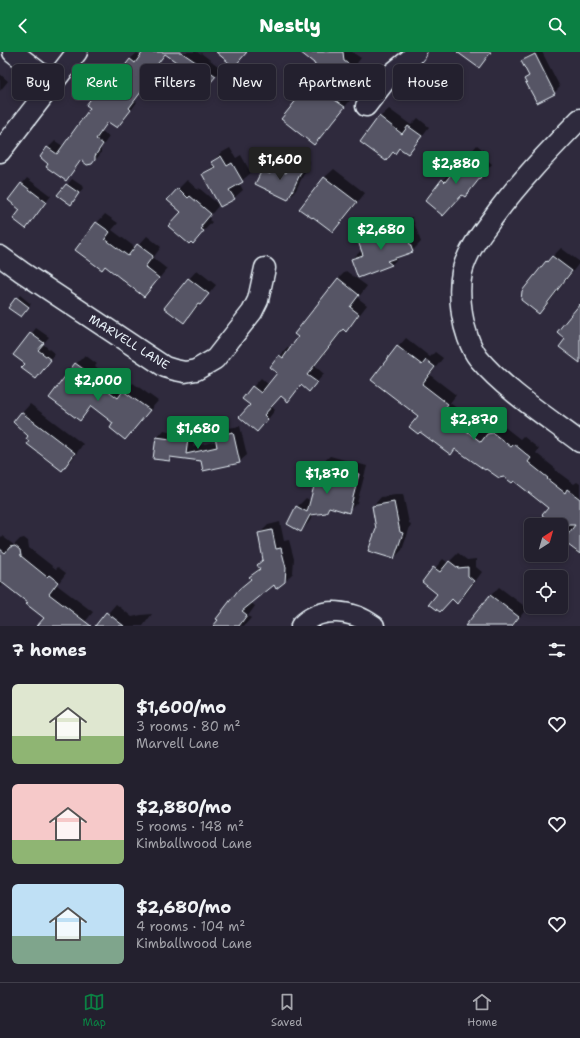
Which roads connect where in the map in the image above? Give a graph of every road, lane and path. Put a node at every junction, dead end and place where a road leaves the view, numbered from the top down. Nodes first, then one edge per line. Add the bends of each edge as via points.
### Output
1 (13, 52) edge
2 (77, 52) edge
3 (416, 52) edge
4 (28, 64) edge
5 (64, 69) edge
6 (40, 100) edge
7 (366, 106) dead end
8 (580, 118) edge
9 (0, 152) edge
10 (0, 256) edge
11 (265, 268) dead end
12 (580, 442) edge
13 (301, 626) edge
14 (374, 626) edge

1 - 4 street
2 - 5 street
3 - 7 street via 389,76
6 - 9 street
8 - 12 street via 525,177 476,241 463,271 460,299 465,329 478,358 498,380
10 - 11 street, MARVELL LANE via 165,367 185,372 196,370 215,359 252,312 258,300
13 - 14 street via 318,614 336,612 359,617

